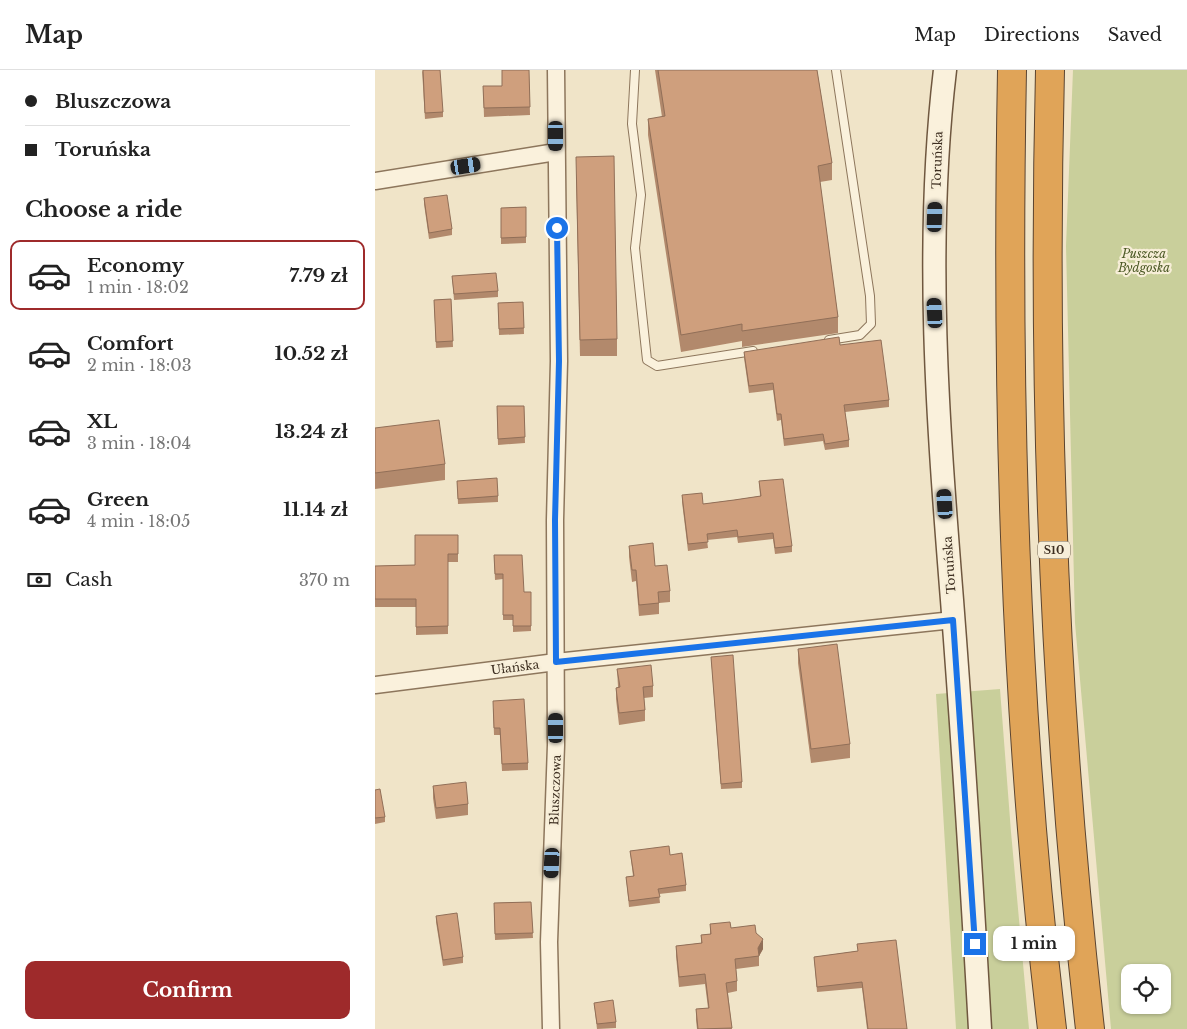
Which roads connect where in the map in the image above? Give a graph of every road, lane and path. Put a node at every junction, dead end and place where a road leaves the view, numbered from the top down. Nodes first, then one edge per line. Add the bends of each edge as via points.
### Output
1 (555, 70) edge
2 (635, 70) edge
3 (836, 70) edge
4 (945, 70) edge
5 (1012, 70) edge
6 (1051, 70) edge
7 (556, 152) junction
8 (375, 181) edge
9 (822, 341) edge
10 (764, 350) edge
11 (953, 620) junction
12 (556, 662) junction
13 (375, 685) edge
14 (551, 1029) edge
15 (980, 1029) edge
16 (1052, 1029) edge
17 (1090, 1029) edge

1 - 7 street, Bluszczowa
2 - 10 lane via 632,124 641,195 635,248 647,360 657,366
3 - 9 lane via 870,296 871,324 860,335
4 - 11 street, Toruńska via 939,120 933,275
5 - 16 highway via 1014,516 1023,714 1040,930
6 - 17 highway, S10 via 1048,328 1052,512 1061,712
7 - 8 street
7 - 12 street, Bluszczowa via 559,361
11 - 12 street, Ułańska
11 - 15 street, Toruńska
12 - 13 street, Ułańska
12 - 14 street, Bluszczowa via 549,942

